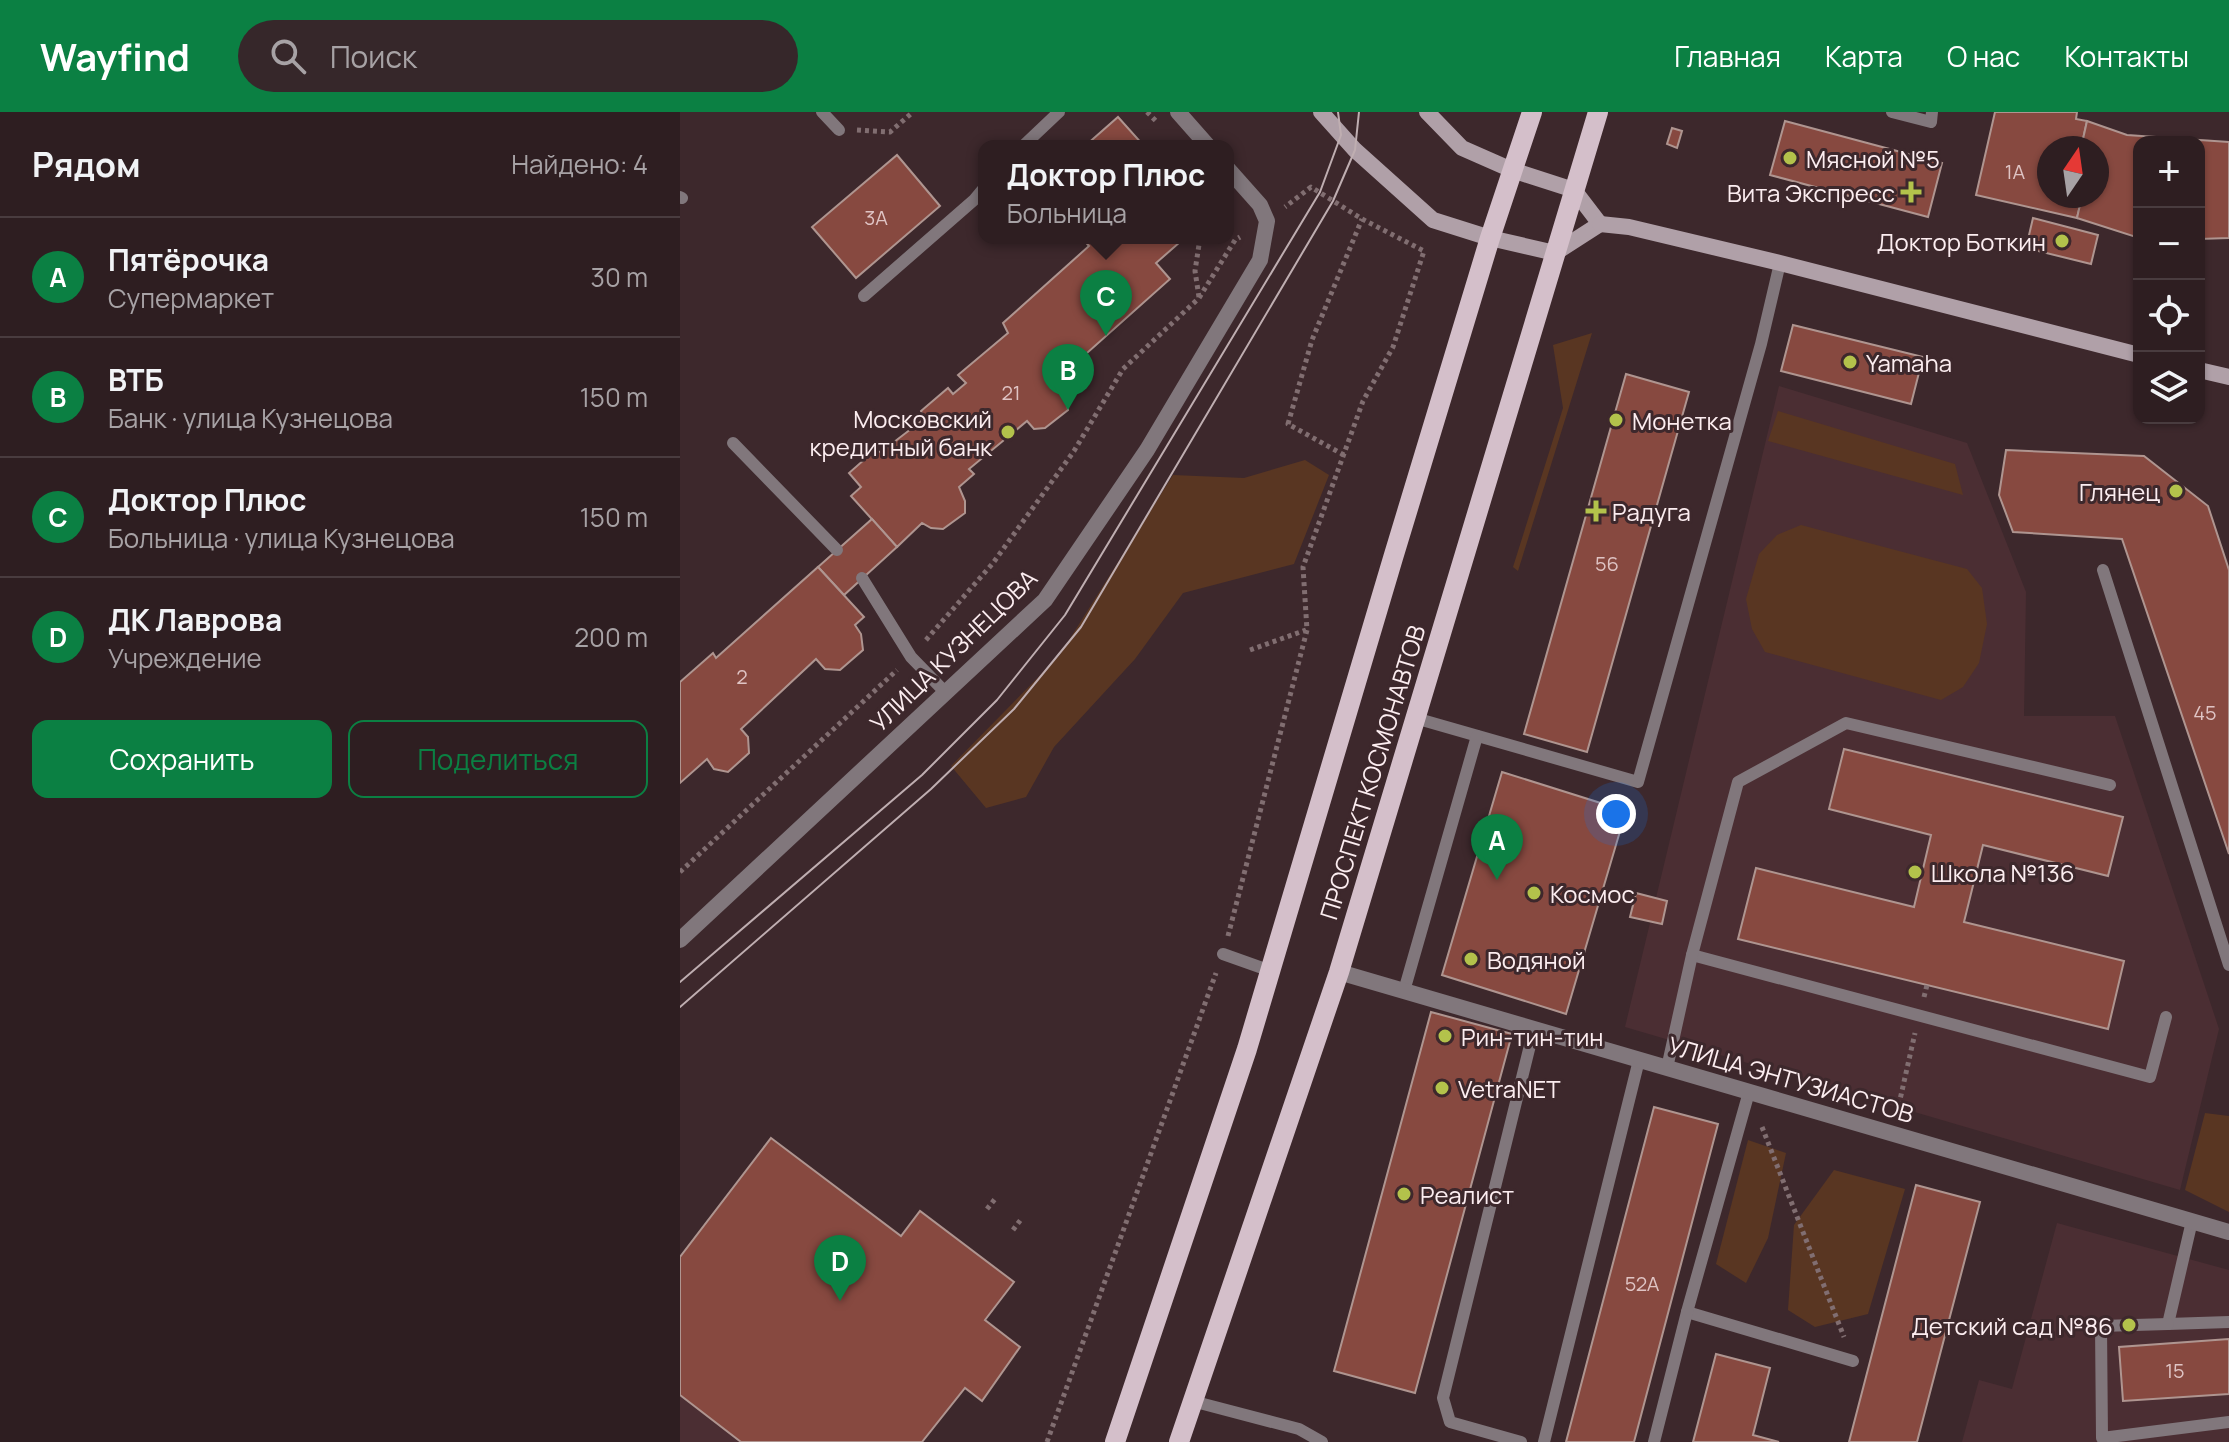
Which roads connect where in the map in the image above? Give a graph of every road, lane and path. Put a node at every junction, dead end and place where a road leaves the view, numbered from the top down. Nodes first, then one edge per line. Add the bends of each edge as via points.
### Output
1 (822, 112) edge
2 (913, 112) edge
3 (1059, 112) edge
4 (1178, 112) edge
5 (1321, 112) edge
6 (1427, 112) edge
7 (1532, 112) edge
8 (1598, 112) edge
9 (1892, 112) edge
10 (1932, 112) edge
11 (839, 130) joint
12 (1029, 140) edge
13 (1203, 140) edge
14 (1512, 170) junction
15 (1234, 176) edge
16 (1311, 187) dead end
17 (1574, 190) junction
18 (978, 195) edge
19 (1362, 219) junction
20 (1600, 224) junction
21 (1490, 238) junction
22 (1199, 244) edge
23 (1233, 244) edge
24 (1555, 253) junction
25 (1780, 263) junction
26 (864, 296) dead end
27 (1199, 298) junction
28 (2133, 353) edge
29 (2205, 371) edge
30 (2229, 377) edge
31 (733, 443) dead end
32 (1344, 455) junction
33 (837, 550) dead end
34 (2103, 570) dead end
35 (862, 578) dead end
36 (1307, 630) junction
37 (1250, 650) dead end
38 (911, 657) junction
39 (946, 693) junction
40 (1415, 718) junction
41 (1477, 736) junction
42 (2110, 785) dead end
43 (680, 872) edge
44 (680, 940) edge
45 (1223, 954) junction
46 (1692, 955) junction
47 (2229, 965) edge
48 (1271, 971) junction
49 (1339, 972) junction
50 (1927, 985) dead end
51 (1404, 991) junction
52 (1919, 1015) junction
53 (2166, 1017) dead end
54 (1534, 1029) junction
55 (1639, 1060) junction
56 (1667, 1068) junction
57 (1749, 1092) junction
58 (1892, 1134) junction
59 (995, 1199) dead end
60 (987, 1209) dead end
61 (1022, 1218) dead end
62 (2192, 1221) junction
63 (1013, 1230) dead end
64 (2229, 1232) edge
65 (1687, 1312) junction
66 (2229, 1322) edge
67 (2168, 1324) junction
68 (1853, 1361) joint
69 (1192, 1401) junction
70 (2229, 1422) edge
71 (1047, 1442) edge
72 (1115, 1442) edge
73 (1179, 1442) edge
74 (1322, 1442) edge
75 (1521, 1442) edge
76 (1544, 1442) edge
77 (1654, 1442) edge

1 - 11 lane
2 - 11 path via 890,132
3 - 12 lane
4 - 13 street
5 - 21 street via 1433,220
6 - 14 street via 1462,148
7 - 14 main road, ПРОСПЕКТ КОСМОНАВТОВ
8 - 17 main road, ПРОСПЕКТ КОСМОНАВТОВ
9 - 10 lane via 1931,122
14 - 17 street
14 - 21 main road, ПРОСПЕКТ КОСМОНАВТОВ
15 - 39 street, УЛИЦА КУЗНЕЦОВА via 1267,221 1260,260 1147,450 1045,600
16 - 19 path
17 - 20 street
17 - 24 main road, ПРОСПЕКТ КОСМОНАВТОВ
18 - 26 lane
19 - 32 path via 1312,340 1288,424
19 - 32 path via 1424,251 1393,347 1363,401
20 - 24 street
20 - 25 street
21 - 24 street
21 - 48 main road, ПРОСПЕКТ КОСМОНАВТОВ
22 - 27 path via 1195,271
23 - 27 path
24 - 40 main road, ПРОСПЕКТ КОСМОНАВТОВ
25 - 28 street
25 - 41 lane via 1638,782
27 - 38 path via 1123,369 1074,451 993,563
29 - 30 street
31 - 33 lane
32 - 36 path via 1303,567
34 - 47 lane
35 - 38 lane
36 - 37 path
36 - 45 path
38 - 39 lane
38 - 43 path
39 - 44 street, УЛИЦА КУЗНЕЦОВА
40 - 41 lane
40 - 49 main road, ПРОСПЕКТ КОСМОНАВТОВ
41 - 51 lane
42 - 46 lane via 1846,723 1738,782
45 - 48 lane
45 - 71 path
46 - 52 lane
46 - 56 lane
48 - 72 main road, ПРОСПЕКТ КОСМОНАВТОВ
49 - 51 street, УЛИЦА ЭНТУЗИАСТОВ
49 - 69 main road, ПРОСПЕКТ КОСМОНАВТОВ
50 - 52 path
51 - 54 street, УЛИЦА ЭНТУЗИАСТОВ
52 - 53 lane via 2150,1077
52 - 58 path
54 - 55 street, УЛИЦА ЭНТУЗИАСТОВ
54 - 75 lane via 1443,1398 1450,1422
55 - 56 street, УЛИЦА ЭНТУЗИАСТОВ
55 - 76 lane
56 - 57 street, УЛИЦА ЭНТУЗИАСТОВ
57 - 58 street, УЛИЦА ЭНТУЗИАСТОВ
57 - 65 lane
57 - 68 path
58 - 62 street, УЛИЦА ЭНТУЗИАСТОВ
59 - 60 path
61 - 63 path
62 - 64 street, УЛИЦА ЭНТУЗИАСТОВ
62 - 67 lane
65 - 68 lane
65 - 77 lane
66 - 67 lane
67 - 70 lane via 2101,1326 2102,1438
69 - 73 main road, ПРОСПЕКТ КОСМОНАВТОВ
69 - 74 lane via 1299,1429

